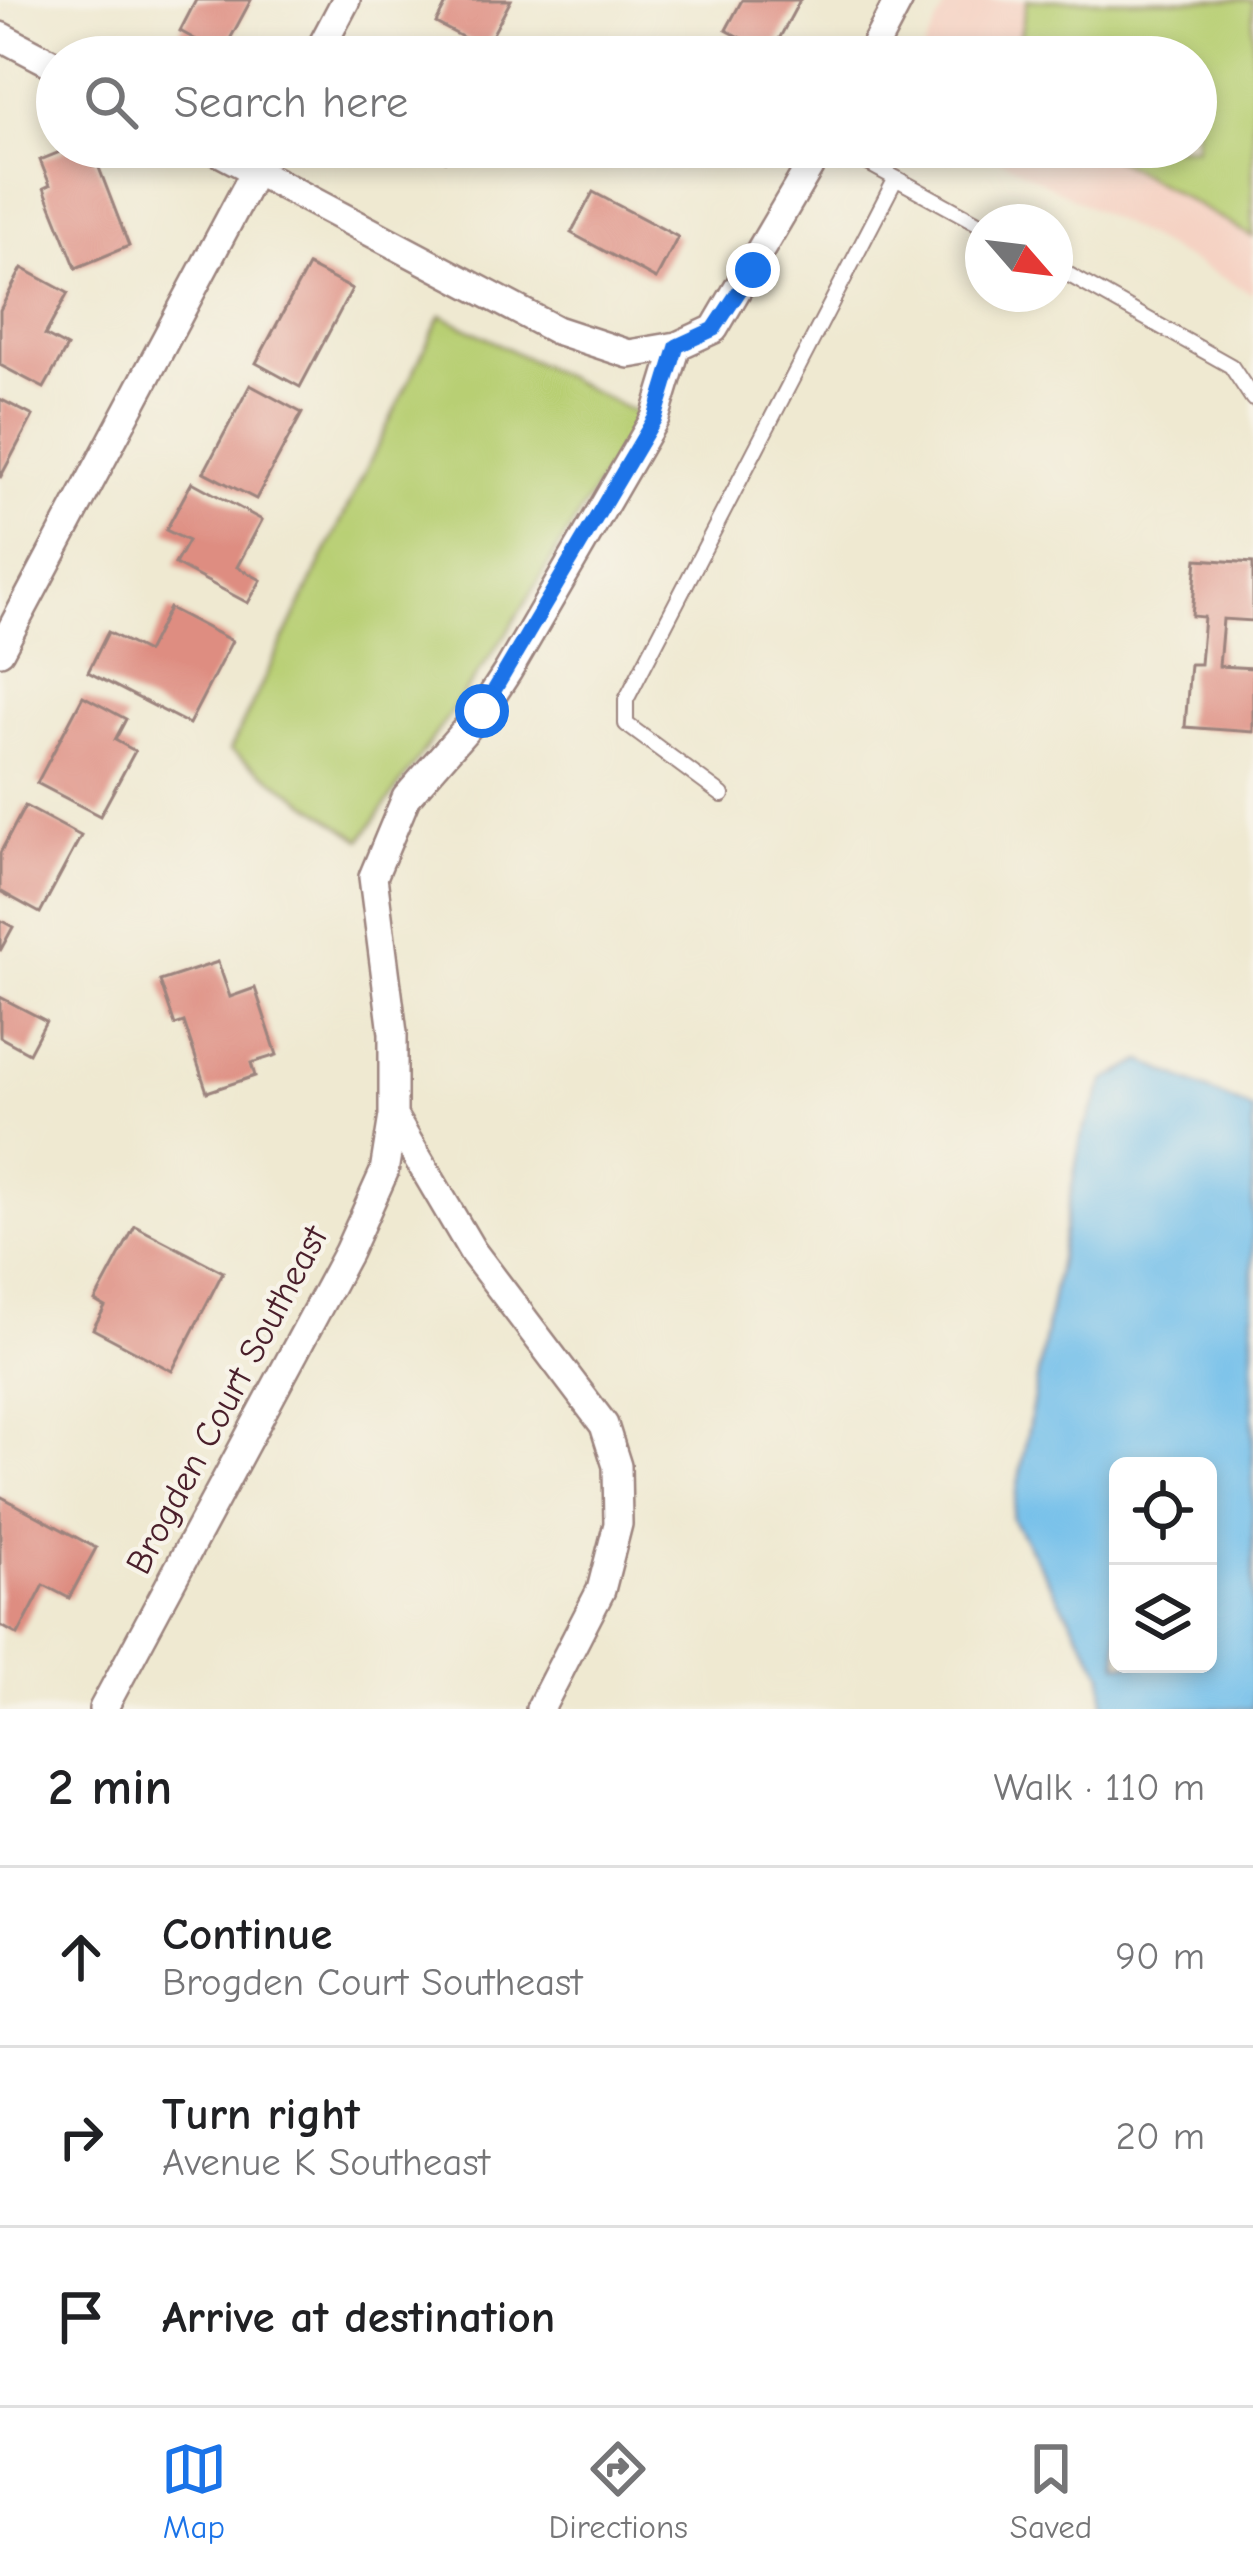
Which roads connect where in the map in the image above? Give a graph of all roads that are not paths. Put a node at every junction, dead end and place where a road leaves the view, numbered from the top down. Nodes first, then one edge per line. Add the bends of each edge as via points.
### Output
1 (346, 0) edge
2 (899, 0) edge
3 (0, 36) edge
4 (327, 36) edge
5 (880, 36) edge
6 (36, 55) edge
7 (257, 168) edge
8 (277, 168) edge
9 (809, 168) edge
10 (878, 168) edge
11 (896, 178) junction
12 (965, 216) edge
13 (1073, 277) edge
14 (677, 346) junction
15 (1253, 400) edge
16 (0, 651) edge
17 (722, 795) dead end
18 (393, 1116) junction
19 (103, 1709) edge
20 (540, 1709) edge

1 - 4 street
2 - 5 street
3 - 6 street
7 - 16 street
8 - 14 street via 556,330 629,354
9 - 14 street via 714,329
10 - 11 lane
11 - 12 lane
11 - 17 lane via 626,700 626,724
13 - 15 lane via 1231,366
14 - 18 street, Brogden Court Southeast via 655,418 508,671 406,798 387,834 373,877 393,1034
18 - 19 street, Brogden Court Southeast via 384,1172 348,1252
18 - 20 street via 473,1252 604,1426 617,1466 618,1524 601,1591

